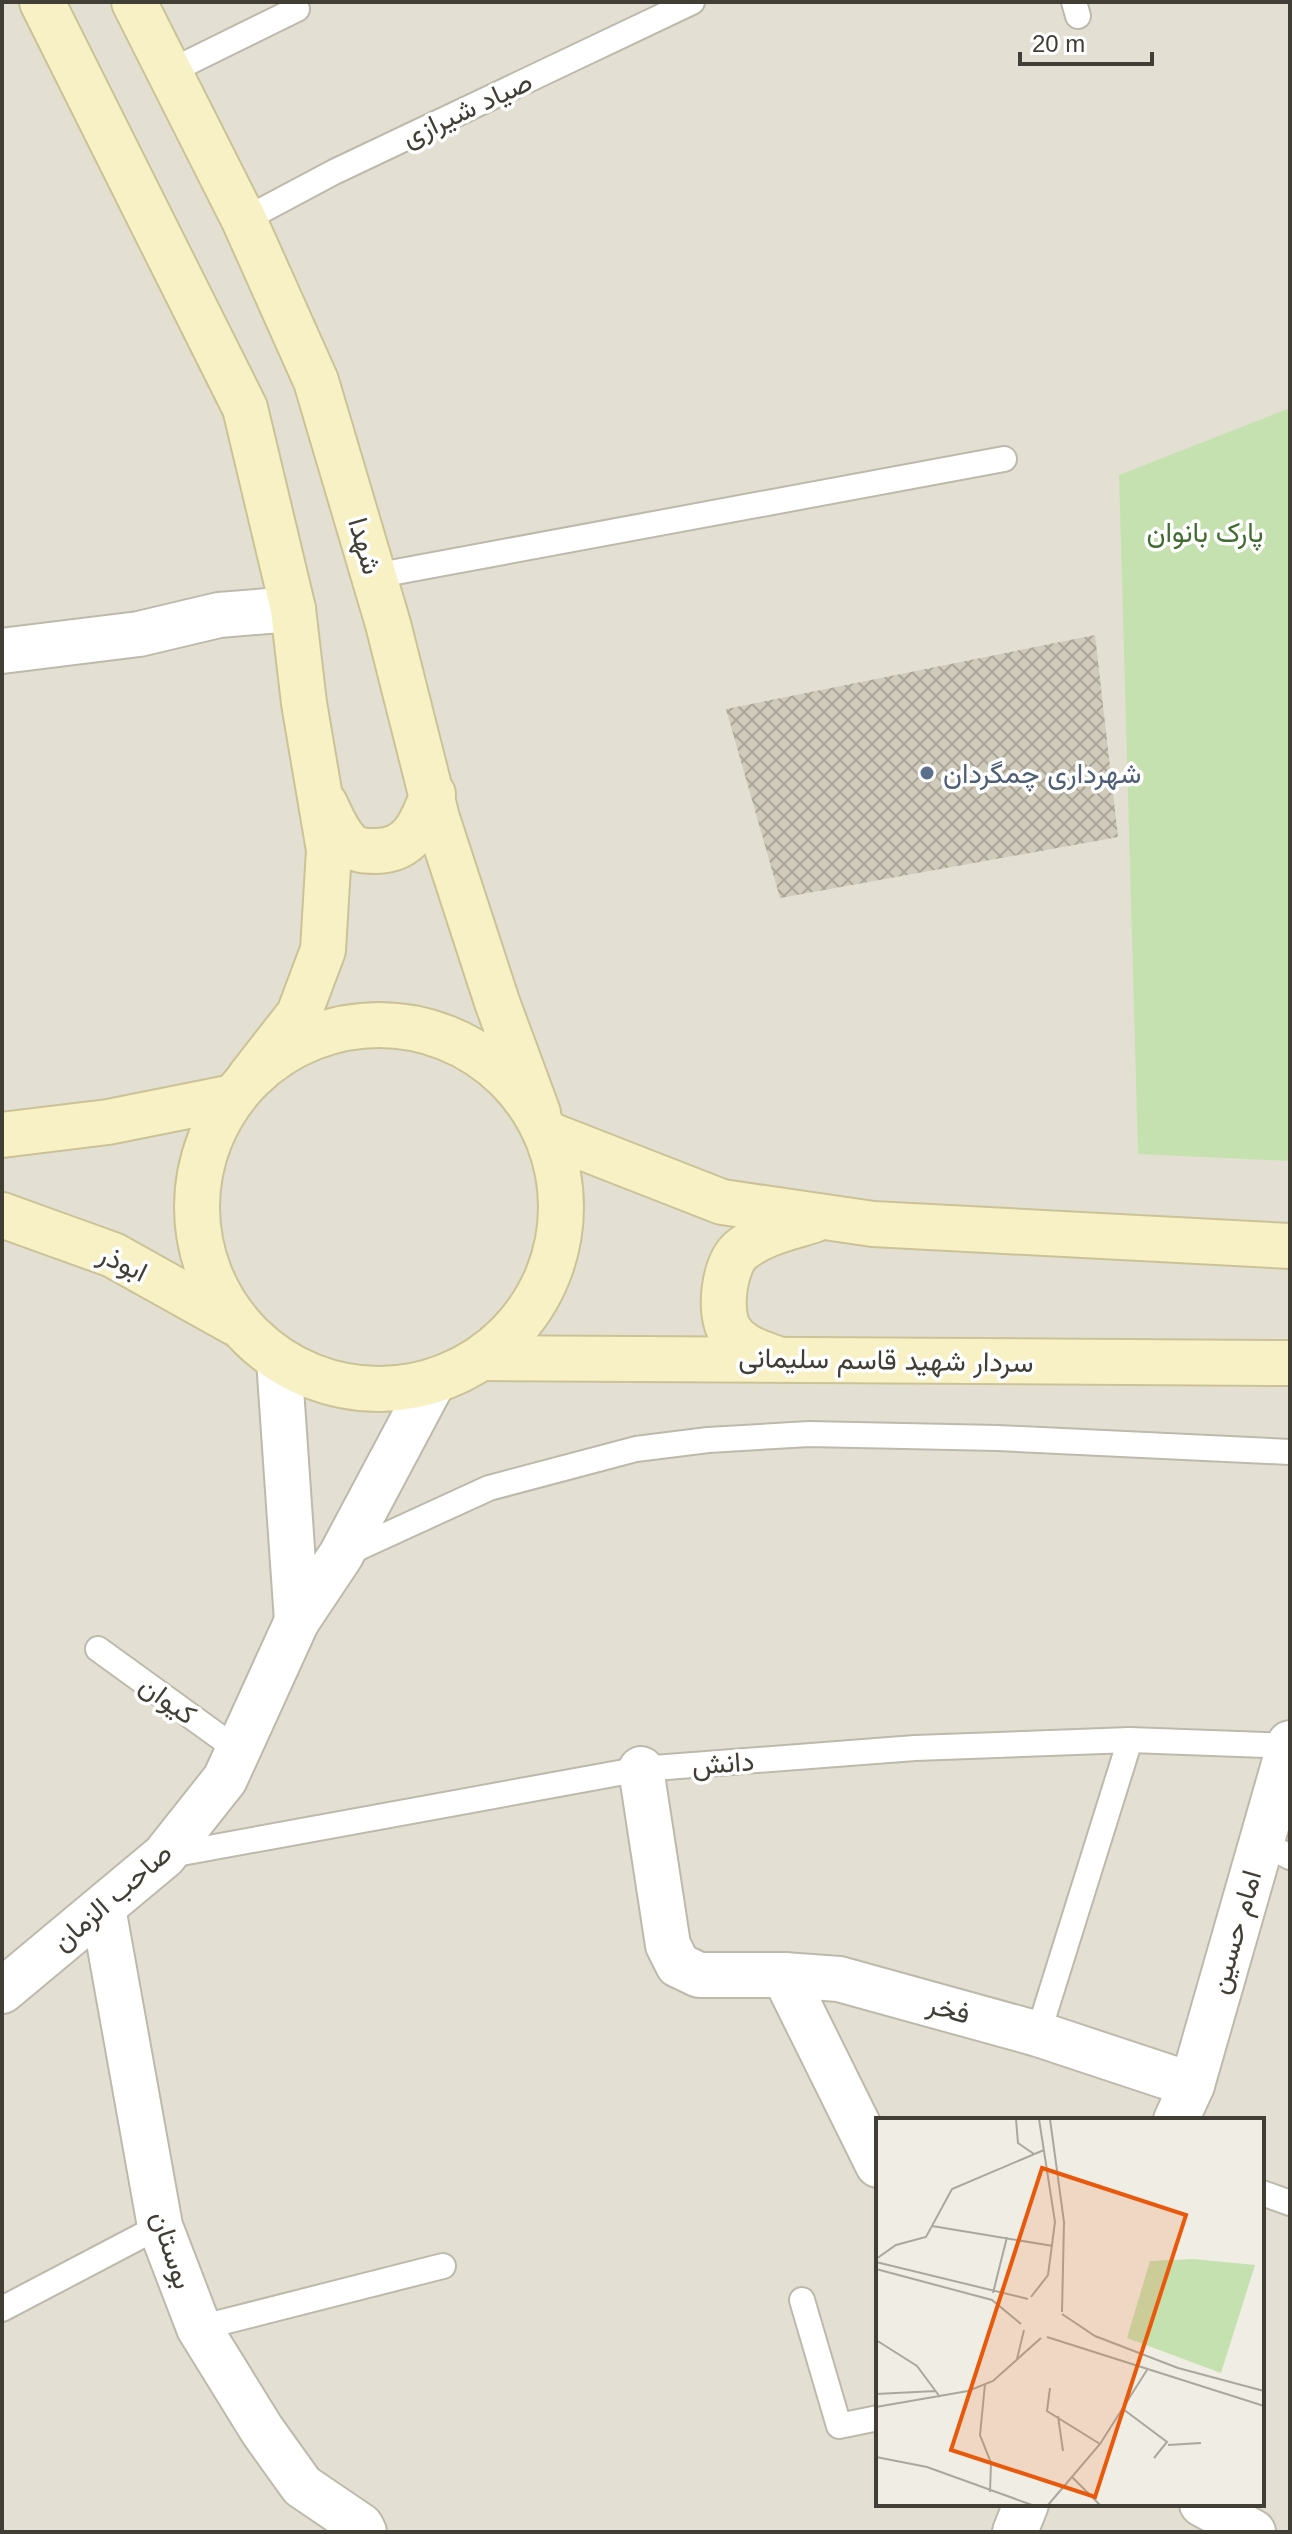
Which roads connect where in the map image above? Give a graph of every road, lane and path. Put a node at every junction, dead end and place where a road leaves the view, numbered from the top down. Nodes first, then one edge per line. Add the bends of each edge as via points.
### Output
1 (42, 2) edge
2 (134, 2) edge
3 (692, 2) edge
4 (297, 9) dead end
5 (169, 72) junction
6 (244, 220) junction
7 (1004, 459) dead end
8 (374, 576) junction
9 (293, 609) junction
10 (2, 651) edge
11 (433, 794) junction
12 (320, 795) junction
13 (241, 1088) junction
14 (543, 1124) junction
15 (2, 1135) edge
16 (2, 1215) edge
17 (824, 1217) junction
18 (1290, 1246) edge
19 (238, 1325) junction
20 (482, 1358) junction
21 (777, 1359) junction
22 (279, 1360) junction
23 (1290, 1363) edge
24 (433, 1382) junction
25 (1290, 1452) edge
26 (341, 1555) junction
27 (297, 1621) junction
28 (98, 1649) dead end
29 (1130, 1740) junction
30 (1290, 1745) edge
31 (239, 1751) junction
32 (641, 1769) junction
33 (1275, 1850) edge
34 (164, 1856) junction
35 (103, 1908) junction
36 (784, 1975) junction
37 (2, 1991) edge
38 (1038, 2034) junction
39 (1184, 2103) edge
40 (876, 2161) edge
41 (1264, 2194) edge
42 (1290, 2203) edge
43 (160, 2226) junction
44 (443, 2266) dead end
45 (802, 2300) dead end
46 (2, 2309) edge
47 (199, 2328) junction
48 (876, 2418) edge
49 (1025, 2506) edge
50 (1206, 2506) edge
51 (364, 2532) edge
52 (1015, 2532) edge
53 (1253, 2532) edge

1 - 9 main road via 245,408
2 - 5 main road, شهدا
3 - 6 lane, صیاد شیرازی
4 - 5 lane
5 - 6 main road, شهدا
6 - 8 main road, شهدا via 316,381
7 - 8 lane
8 - 11 main road, شهدا
9 - 10 street via 219,615 139,634
9 - 12 main road
11 - 12 main road via 421,826 408,842 385,851 359,851 347,843
11 - 14 main road, شهدا via 497,1002
12 - 13 main road via 329,850 323,950 299,1014
13 - 14 main road via 294,1045 347,1027 402,1025 456,1040 502,1071
13 - 15 main road via 108,1122
13 - 19 main road via 208,1140 197,1188 198,1237 212,1283
14 - 17 main road via 722,1202
14 - 20 main road, شهدا via 562,1183 561,1234 547,1282 520,1325
16 - 19 main road, ابوذر via 113,1255
17 - 18 main road
17 - 21 main road via 760,1236 737,1253 726,1281 723,1304 729,1330 745,1346
19 - 22 main road
20 - 21 main road, سردار شهید قاسم سلیمانی
20 - 24 main road
21 - 23 main road, سردار شهید قاسم سلیمانی
22 - 24 main road via 327,1382 380,1390
22 - 27 street
24 - 26 street, صاحب الزمان
25 - 26 lane via 825,1434 708,1440 636,1449 489,1488
26 - 27 street, صاحب الزمان
27 - 31 street, صاحب الزمان
28 - 31 lane, کیوان
29 - 30 lane, دانش
29 - 32 lane, دانش via 915,1748
29 - 38 lane
30 - 33 street, امام حسین
31 - 34 street, صاحب الزمان via 225,1779
32 - 34 lane, دانش
32 - 36 street, فخر via 668,1945 678,1965 699,1975
33 - 39 street, امام حسین
34 - 35 street, صاحب الزمان
35 - 37 street, صاحب الزمان
35 - 43 street, بوستان
36 - 38 street, فخر via 839,1979
36 - 40 street
38 - 39 street, فخر
41 - 42 lane
43 - 46 lane
43 - 47 street, بوستان
44 - 47 lane
45 - 48 lane via 839,2426
47 - 51 street, بوستان via 302,2486
49 - 52 street
50 - 53 street

